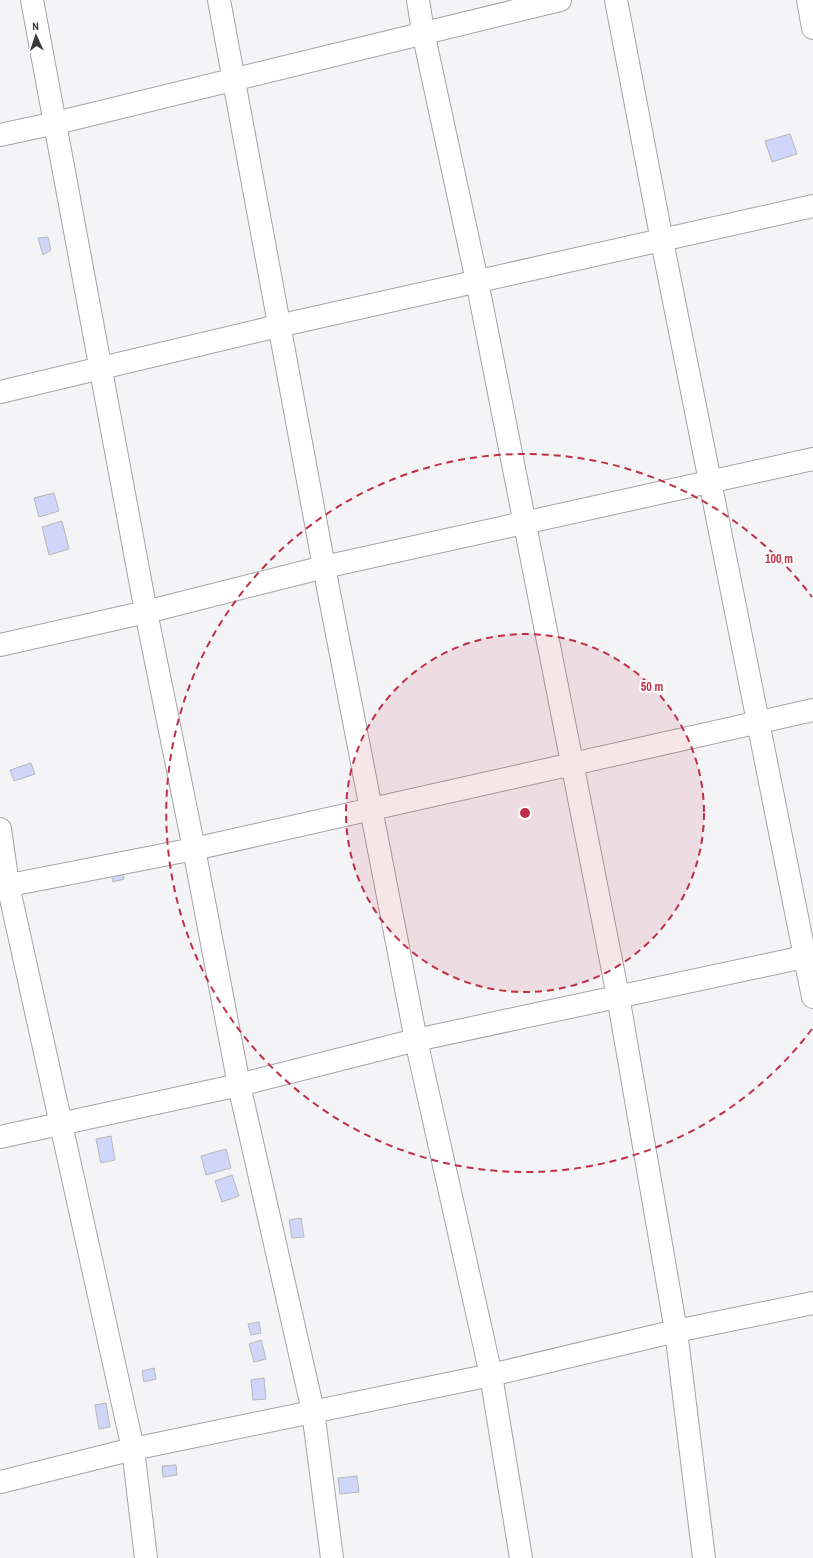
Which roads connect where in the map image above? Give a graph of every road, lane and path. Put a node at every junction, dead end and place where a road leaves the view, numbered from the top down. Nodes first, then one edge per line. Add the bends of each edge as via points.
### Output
1 (32, 0) edge
2 (219, 0) edge
3 (418, 0) edge
4 (560, 0) edge
5 (616, 0) edge
6 (808, 0) edge
7 (813, 28) edge
8 (423, 32) junction
9 (234, 80) junction
10 (56, 123) junction
11 (0, 135) edge
12 (813, 206) edge
13 (662, 241) junction
14 (477, 281) junction
15 (278, 326) junction
16 (101, 368) junction
17 (0, 392) edge
18 (813, 459) edge
19 (710, 482) junction
20 (525, 524) junction
21 (324, 567) junction
22 (146, 612) junction
23 (0, 645) edge
24 (813, 710) edge
25 (758, 722) junction
26 (572, 763) junction
27 (372, 809) junction
28 (0, 829) edge
29 (194, 849) junction
30 (4, 886) edge
31 (809, 956) edge
32 (618, 996) junction
33 (813, 997) edge
34 (416, 1040) junction
35 (239, 1085) junction
36 (62, 1124) junction
37 (0, 1138) edge
38 (813, 1303) edge
39 (676, 1331) junction
40 (490, 1374) junction
41 (313, 1411) junction
42 (133, 1449) junction
43 (0, 1482) edge
44 (146, 1558) edge
45 (332, 1558) edge
46 (521, 1558) edge
47 (704, 1558) edge

1 - 10 street
2 - 9 street
3 - 8 street
4 - 8 street
5 - 13 street
6 - 7 street
8 - 9 street
8 - 14 street
9 - 10 street
9 - 15 street
10 - 11 street
10 - 16 street
12 - 13 street
13 - 14 street
13 - 19 street
14 - 15 street
14 - 20 street
15 - 16 street
15 - 21 street
16 - 17 street
16 - 22 street
18 - 19 street
19 - 20 street
19 - 25 street
20 - 21 street
20 - 26 street
21 - 22 street
21 - 27 street
22 - 23 street
22 - 29 street
24 - 25 street
25 - 26 street
25 - 31 street
26 - 27 street
26 - 32 street
27 - 29 street
27 - 34 street
28 - 30 street
29 - 30 street
29 - 35 street
30 - 36 street
31 - 32 street
31 - 33 street
32 - 34 street
32 - 39 street
34 - 35 street
34 - 40 street
35 - 36 street
35 - 41 street
36 - 37 street
36 - 42 street
38 - 39 street
39 - 40 street
39 - 47 street
40 - 41 street
40 - 46 street
41 - 42 street
41 - 45 street
42 - 43 street
42 - 44 street

